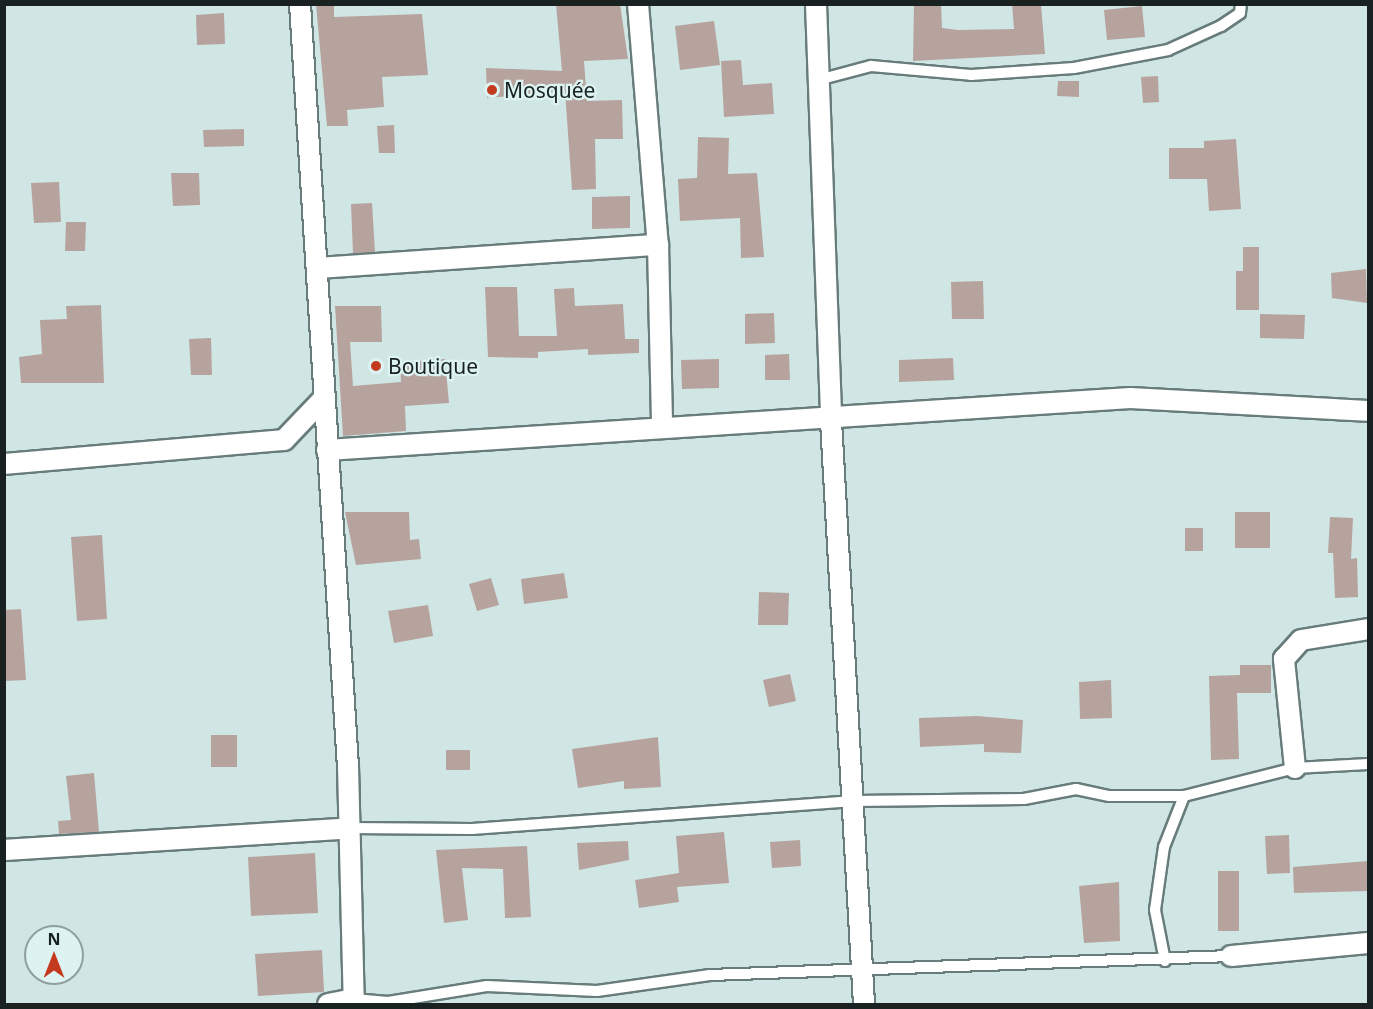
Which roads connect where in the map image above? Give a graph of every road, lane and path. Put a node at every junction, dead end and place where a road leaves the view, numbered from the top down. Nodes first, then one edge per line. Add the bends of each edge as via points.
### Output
1 (300, 4) edge
2 (638, 4) edge
3 (816, 4) edge
4 (1240, 4) edge
5 (822, 79) junction
6 (658, 245) junction
7 (317, 268) junction
8 (325, 397) junction
9 (1368, 411) edge
10 (831, 421) junction
11 (662, 428) junction
12 (327, 450) junction
13 (4, 464) edge
14 (1368, 629) edge
15 (1368, 764) edge
16 (1295, 768) junction
17 (1184, 796) junction
18 (854, 801) junction
19 (349, 828) junction
20 (4, 850) edge
21 (1368, 943) edge
22 (1231, 956) joint
23 (1165, 961) junction
24 (863, 971) junction
25 (354, 1002) edge
26 (328, 1005) edge
27 (864, 1005) edge

1 - 7 street
2 - 6 street
3 - 5 street
4 - 5 lane via 1240,13 1221,26 1168,50 1074,68 971,75 871,66
5 - 10 street
6 - 7 street
6 - 11 street
7 - 8 street
8 - 12 street
8 - 13 street via 284,440
9 - 10 street via 1130,398 952,406
10 - 11 street
10 - 18 street
11 - 12 street
12 - 19 street
14 - 16 street via 1301,640 1284,659
15 - 16 lane
16 - 17 lane
17 - 18 lane via 1109,796 1076,789 1024,799
17 - 23 lane via 1164,847 1155,910
18 - 19 lane via 484,829
18 - 24 street
19 - 20 street
19 - 25 street
21 - 22 street
22 - 23 lane
23 - 24 lane
24 - 25 lane via 710,975 597,991 487,986 388,1002
24 - 27 street
25 - 26 street

